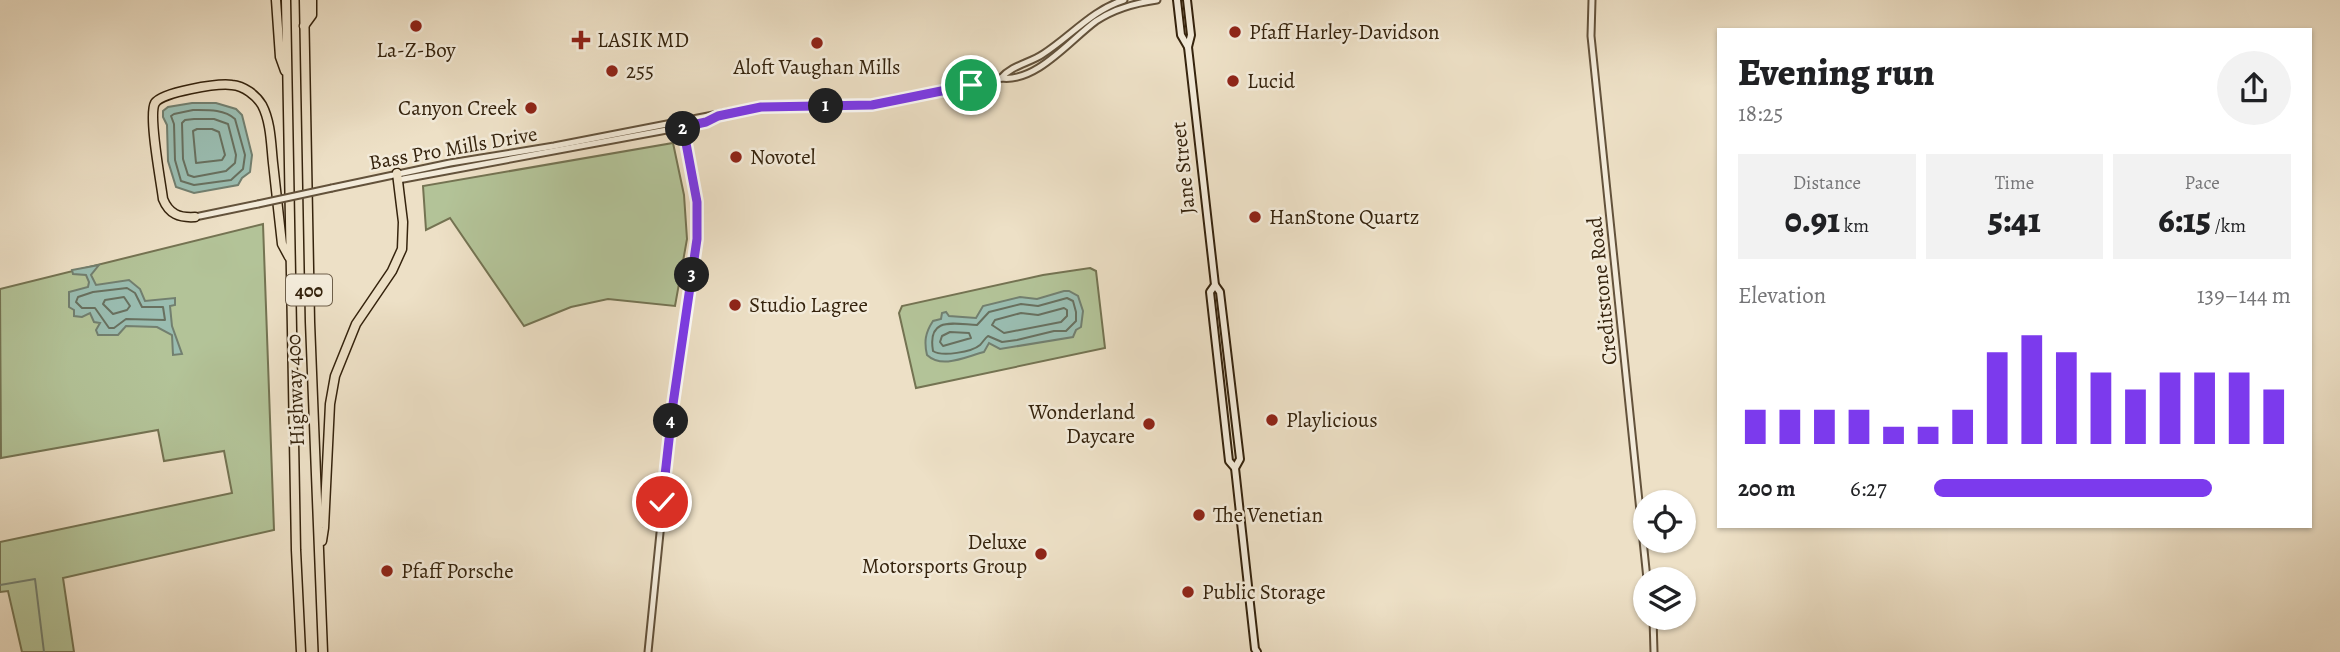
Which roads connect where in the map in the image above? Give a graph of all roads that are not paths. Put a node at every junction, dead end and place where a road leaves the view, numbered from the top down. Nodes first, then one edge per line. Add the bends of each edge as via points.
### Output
1 (276, 0) edge
2 (286, 0) edge
3 (304, 0) edge
4 (312, 0) edge
5 (1125, 0) edge
6 (1157, 0) edge
7 (1177, 0) edge
8 (1187, 0) edge
9 (1592, 0) edge
10 (304, 26) junction
11 (1188, 47) junction
12 (1001, 78) junction
13 (289, 84) junction
14 (682, 124) junction
15 (398, 177) junction
16 (195, 217) joint
17 (290, 260) junction
18 (319, 554) junction
19 (1646, 567) edge
20 (1653, 630) edge
21 (1255, 651) edge
22 (300, 652) edge
23 (323, 652) edge
24 (648, 652) edge
25 (1654, 652) edge

1 - 13 highway via 280,57
2 - 13 highway, Highway 400 / 400
3 - 10 highway, Highway 400 / 400
4 - 10 highway via 312,15
5 - 12 street, Bass Pro Mills Drive via 1089,18 1041,55
6 - 12 street, Bass Pro Mills Drive via 1113,11 1045,63 1010,79
7 - 11 main road, Jane Street via 1181,35
8 - 11 main road, Jane Street
9 - 19 street, Creditstone Road via 1591,36
10 - 18 highway, Highway 400 / 400
11 - 21 main road, Jane Street via 1215,285 1210,292
12 - 14 street, Bass Pro Mills Drive via 872,105 761,107
13 - 17 highway, Highway 400 / 400
14 - 15 street, Bass Pro Mills Drive
14 - 24 street via 697,202 697,239 673,404
15 - 16 street, Bass Pro Mills Drive, bridge
15 - 18 highway via 404,240 399,258 356,324 337,367
16 - 17 highway via 173,214 166,208 153,110 165,95 233,85 256,97 267,119 282,244
17 - 22 highway, Highway 400 / 400
18 - 23 highway, Highway 400 / 400
20 - 25 street

